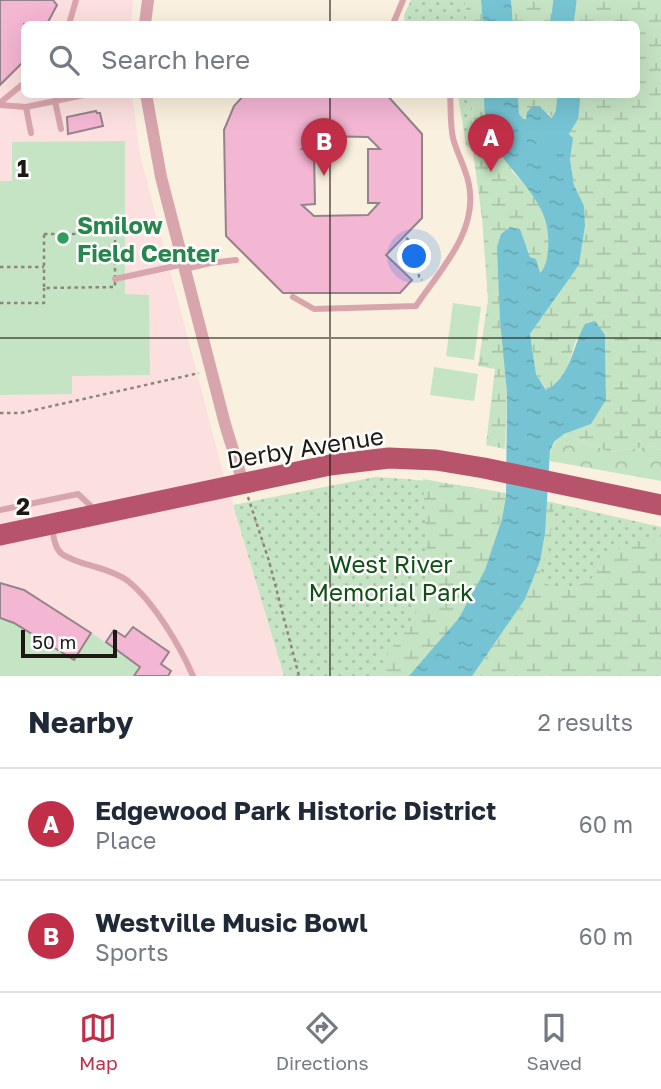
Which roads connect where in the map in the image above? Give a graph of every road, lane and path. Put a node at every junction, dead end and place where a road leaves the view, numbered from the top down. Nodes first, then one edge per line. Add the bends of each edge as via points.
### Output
1 (76, 0) edge
2 (148, 0) edge
3 (403, 0) edge
4 (70, 21) edge
5 (145, 21) edge
6 (394, 21) edge
7 (21, 86) edge
8 (70, 98) edge
9 (147, 98) edge
10 (450, 98) edge
11 (55, 101) junction
12 (0, 104) edge
13 (26, 107) junction
14 (61, 129) dead end
15 (31, 133) dead end
16 (406, 238) dead end
17 (236, 260) dead end
18 (184, 266) junction
19 (0, 267) edge
20 (44, 267) junction
21 (115, 279) junction
22 (430, 285) junction
23 (44, 288) junction
24 (293, 297) dead end
25 (0, 303) edge
26 (211, 371) junction
27 (0, 414) edge
28 (243, 483) junction
29 (661, 505) edge
30 (0, 510) edge
31 (99, 513) junction
32 (51, 524) junction
33 (0, 535) edge
34 (193, 676) edge
35 (299, 676) edge

1 - 4 lane
2 - 5 street
3 - 6 lane
7 - 12 lane
8 - 11 lane
9 - 18 street
10 - 22 lane via 453,137 470,188 470,214 464,234
11 - 13 lane
11 - 14 lane
12 - 13 lane
13 - 15 lane
16 - 22 path via 418,247 419,278
17 - 18 lane
18 - 21 lane
18 - 26 street
19 - 20 path
20 - 21 path via 44,234 115,234
20 - 23 path
21 - 23 path via 115,287
22 - 24 lane via 416,306 314,309
23 - 25 path via 44,303
26 - 27 path
26 - 28 street
28 - 29 highway, Derby Avenue via 330,465 389,458 436,460
28 - 31 highway, Derby Avenue
28 - 35 path
30 - 31 lane via 78,494
31 - 32 highway, Derby Avenue
32 - 33 highway, Derby Avenue
32 - 34 lane via 56,547 63,555 104,569 136,590 173,638

